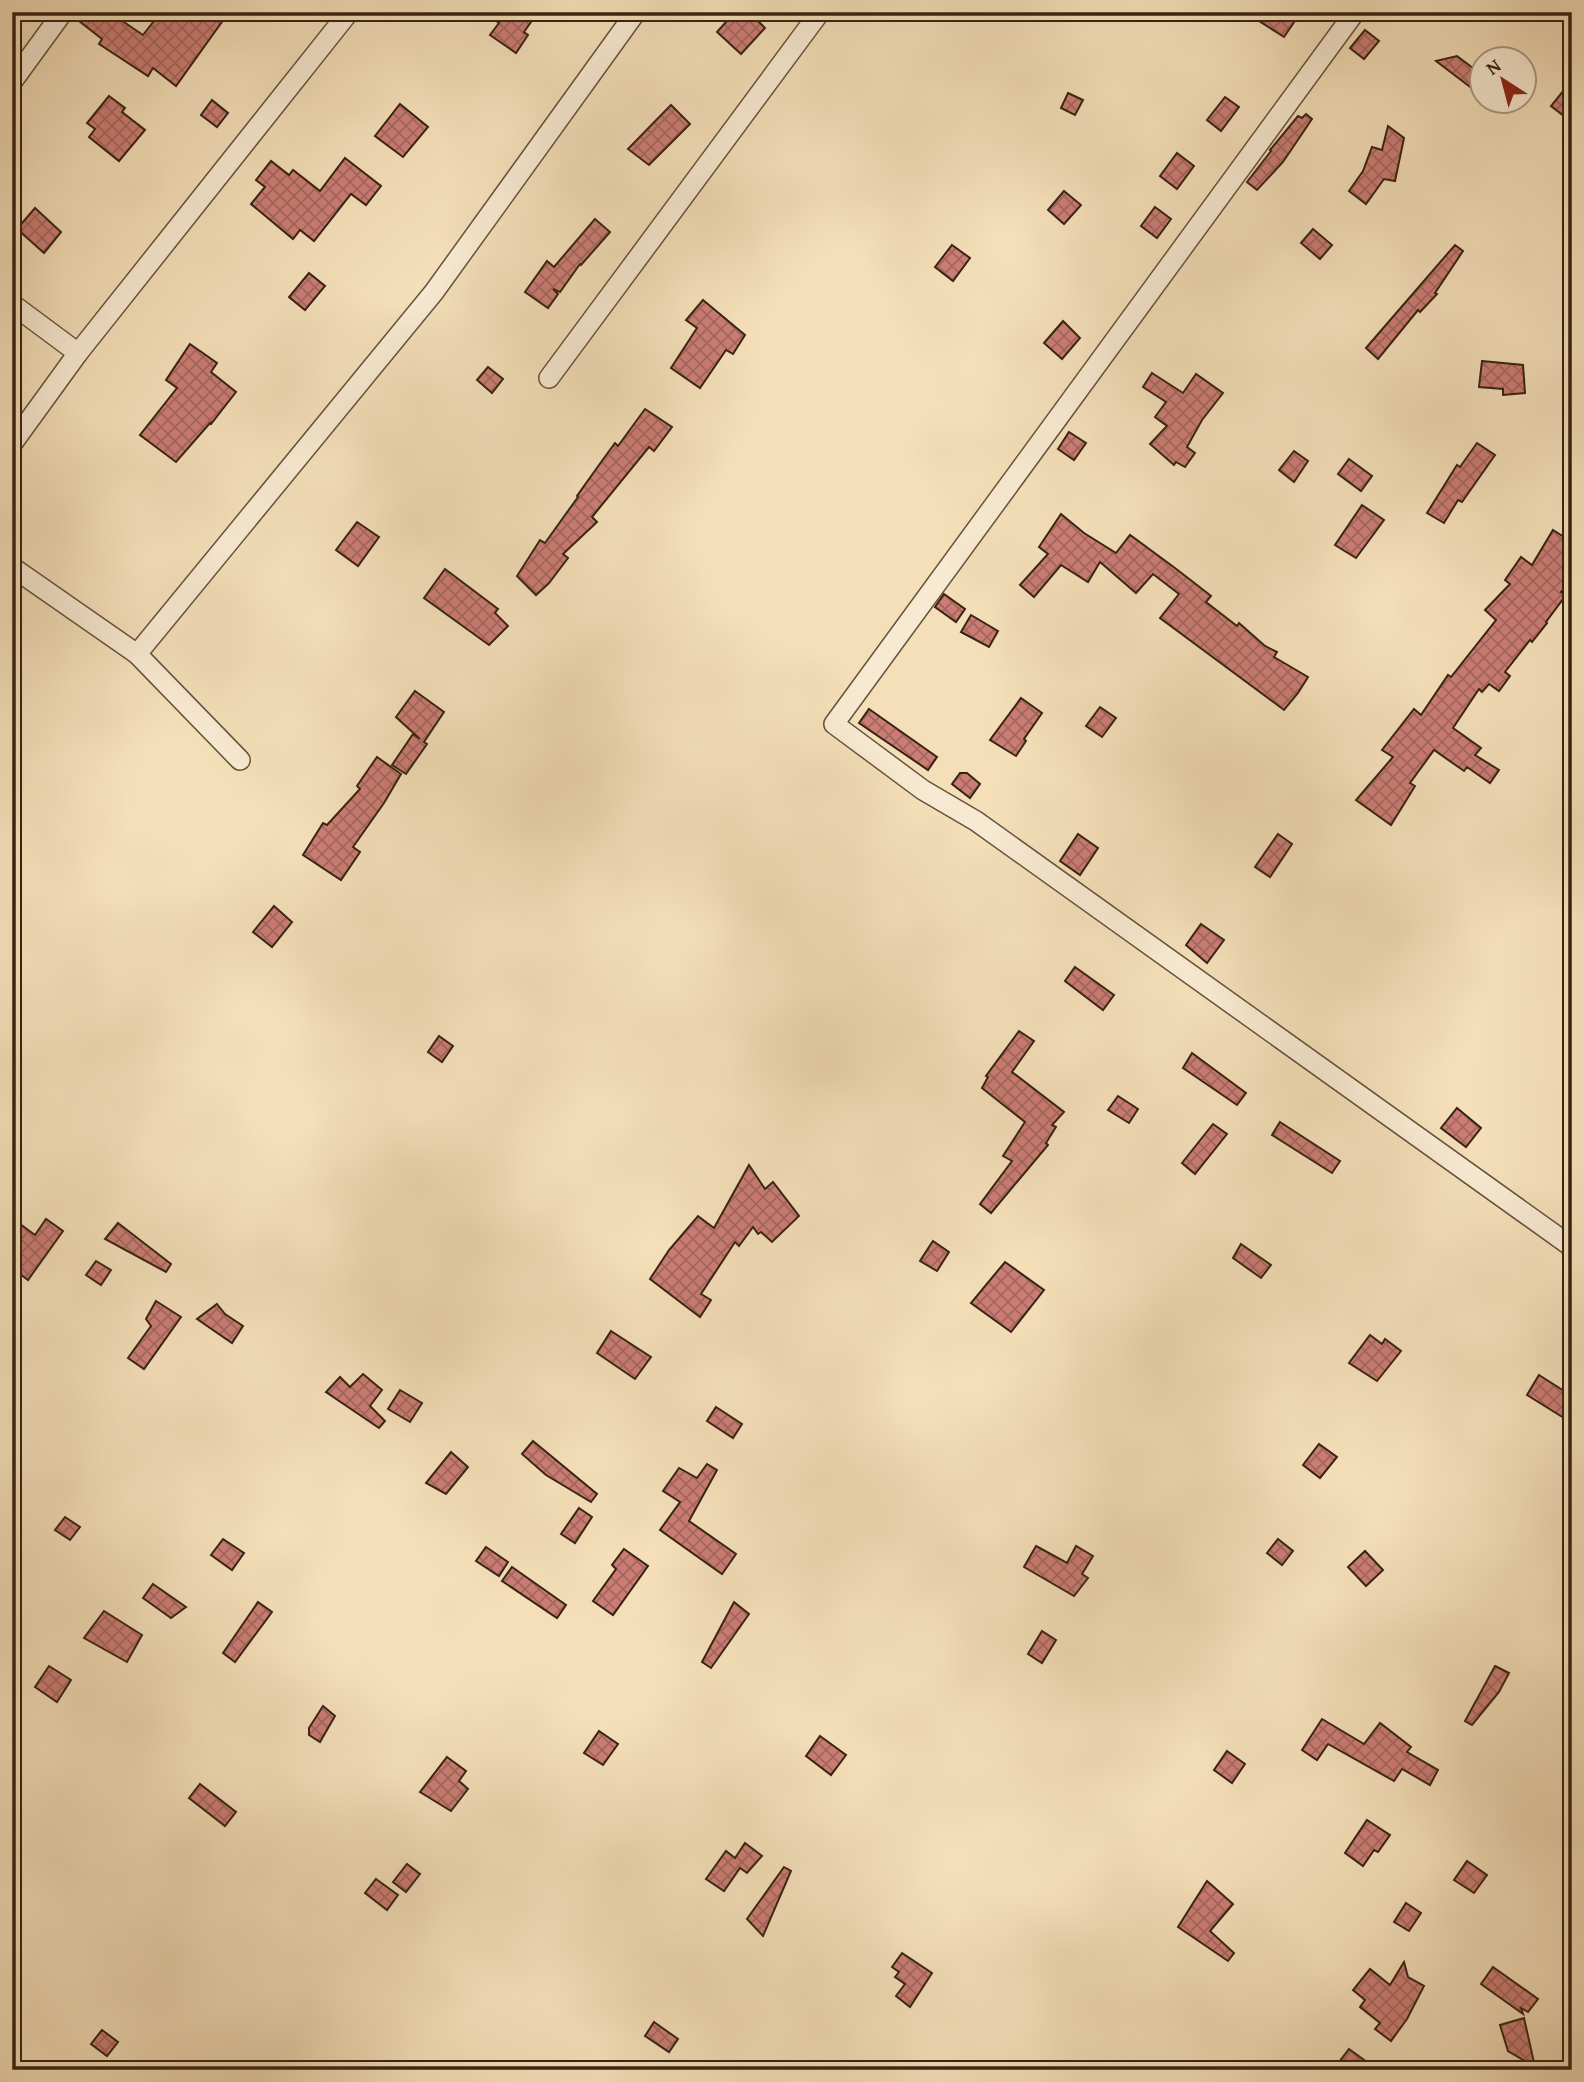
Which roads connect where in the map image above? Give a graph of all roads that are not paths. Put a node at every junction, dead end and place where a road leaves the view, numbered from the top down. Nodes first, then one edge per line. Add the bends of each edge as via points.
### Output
1 (63, 12) edge
2 (349, 12) edge
3 (636, 12) edge
4 (820, 12) edge
5 (1355, 12) edge
6 (12, 82) edge
7 (12, 304) edge
8 (78, 353) junction
9 (549, 377) dead end
10 (12, 444) edge
11 (12, 566) edge
12 (138, 654) junction
13 (240, 760) dead end
14 (1572, 1247) edge

1 - 6 street
2 - 8 street
3 - 12 street via 434,292
4 - 9 street
5 - 14 street via 834,724
7 - 8 street
8 - 10 street
11 - 12 street
12 - 13 street

